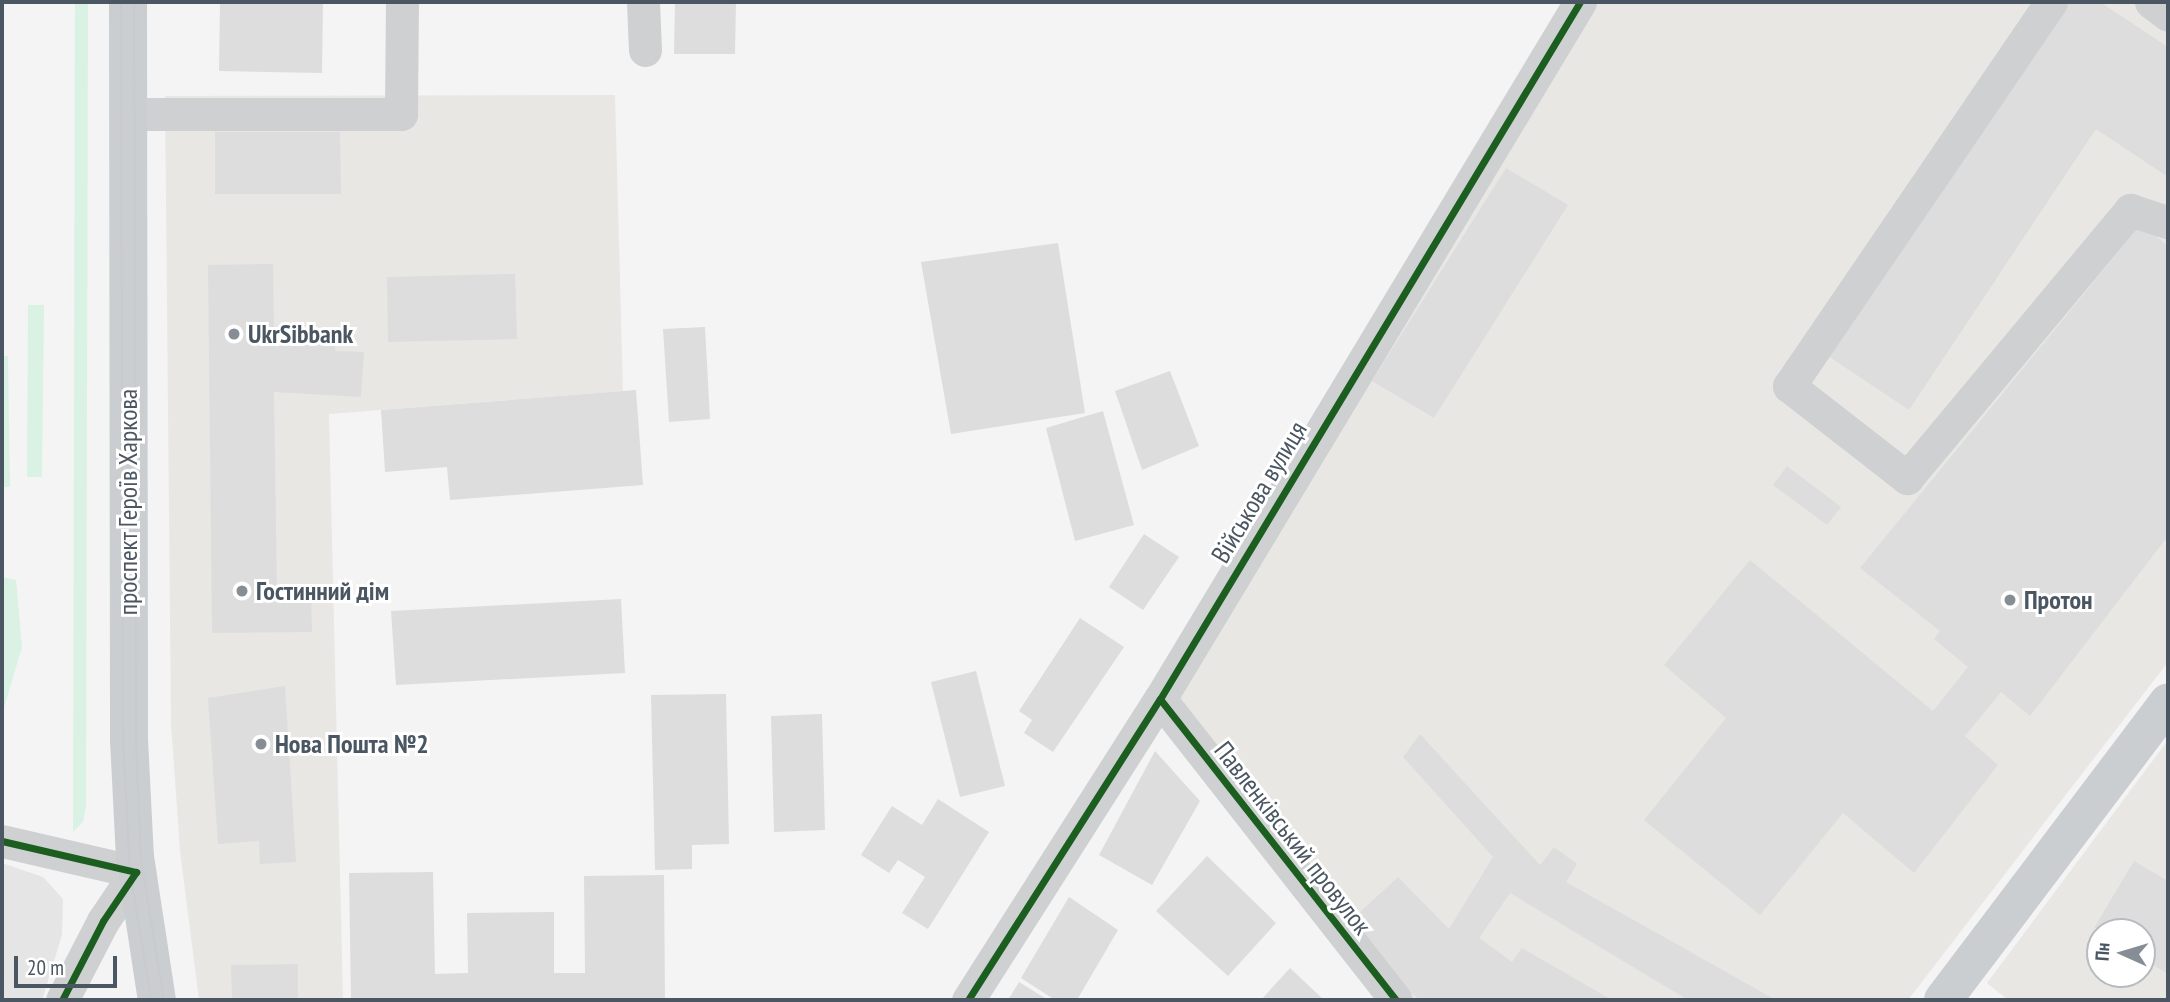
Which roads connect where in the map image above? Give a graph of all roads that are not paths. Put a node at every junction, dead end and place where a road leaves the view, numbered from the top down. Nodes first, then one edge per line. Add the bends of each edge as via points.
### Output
1 (128, 2) edge
2 (402, 2) edge
3 (643, 2) edge
4 (1580, 2) edge
5 (2051, 2) edge
6 (2151, 2) edge
7 (2168, 15) edge
8 (645, 50) dead end
9 (128, 114) junction
10 (2168, 222) edge
11 (1160, 699) junction
12 (2168, 702) edge
13 (2, 841) edge
14 (136, 872) junction
15 (62, 1000) edge
16 (157, 1000) edge
17 (968, 1000) edge
18 (1396, 1000) edge
19 (1943, 1000) edge

1 - 9 main road, проспект Героїв Харкова
2 - 9 street via 401,114
3 - 8 street
4 - 11 street, Військова вулиця
5 - 10 street via 1789,386 1907,478 2130,210
6 - 7 street
9 - 14 main road, проспект Героїв Харкова via 129,726
11 - 17 street, Військова вулиця
11 - 18 street, Павленківський провулок
12 - 19 main road
13 - 14 street
14 - 15 street via 103,921
14 - 16 main road, проспект Героїв Харкова

